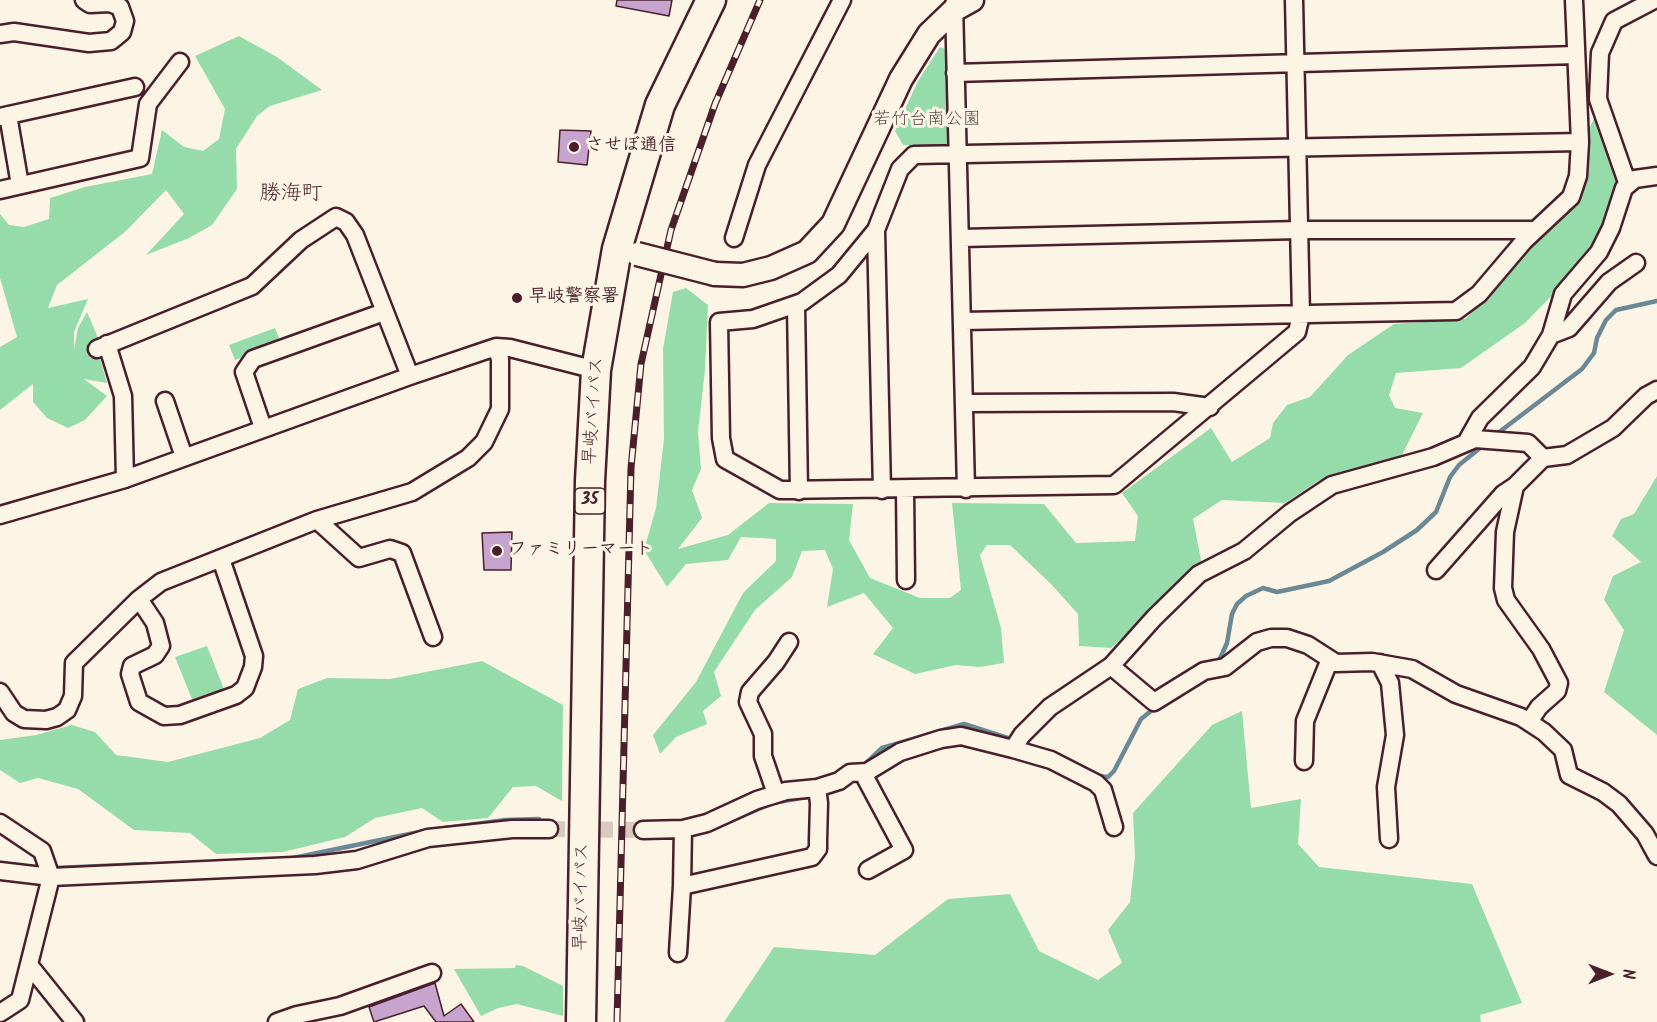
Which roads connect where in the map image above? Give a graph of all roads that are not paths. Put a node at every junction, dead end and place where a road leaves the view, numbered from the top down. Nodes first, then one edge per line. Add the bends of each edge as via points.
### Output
1 (84, 0) edge
2 (711, 0) edge
3 (842, 0) edge
4 (1294, 0) edge
5 (1574, 0) edge
6 (1654, 0) edge
7 (117, 3) edge
8 (960, 3) edge
9 (0, 34) edge
10 (1576, 55) junction
11 (180, 62) dead end
12 (1295, 64) junction
13 (955, 73) junction
14 (135, 87) dead end
15 (4, 116) edge
16 (1580, 142) junction
17 (1297, 146) junction
18 (958, 154) junction
19 (1657, 176) edge
20 (20, 185) junction
21 (1628, 185) junction
22 (0, 190) edge
23 (876, 230) junction
24 (1299, 230) junction
25 (1535, 230) junction
26 (734, 238) dead end
27 (962, 238) junction
28 (627, 251) junction
29 (1636, 263) dead end
30 (796, 305) junction
31 (384, 312) junction
32 (1300, 315) junction
33 (964, 321) junction
34 (1551, 335) junction
35 (496, 347) junction
36 (596, 370) junction
37 (410, 376) junction
38 (1657, 390) edge
39 (165, 400) dead end
40 (966, 403) junction
41 (1210, 407) junction
42 (263, 428) junction
43 (1471, 440) junction
44 (184, 457) junction
45 (1543, 458) junction
46 (125, 479) junction
47 (1515, 486) junction
48 (966, 489) junction
49 (882, 490) junction
50 (905, 490) junction
51 (798, 491) junction
52 (0, 514) edge
53 (317, 520) junction
54 (221, 559) junction
55 (1436, 570) dead end
56 (906, 580) dead end
57 (139, 599) junction
58 (433, 637) dead end
59 (789, 642) dead end
60 (1330, 659) junction
61 (1380, 663) junction
62 (1111, 666) junction
63 (0, 692) edge
64 (1529, 722) junction
65 (1013, 749) junction
66 (1304, 761) dead end
67 (859, 773) junction
68 (776, 794) junction
69 (818, 796) junction
70 (0, 823) edge
71 (1114, 827) dead end
72 (549, 829) tunnel mouth
73 (683, 829) junction
74 (643, 830) tunnel mouth
75 (1389, 839) dead end
76 (1657, 856) edge
77 (868, 870) dead end
78 (0, 871) edge
79 (51, 877) junction
80 (682, 886) junction
81 (678, 953) dead end
82 (30, 966) junction
83 (432, 973) dead end
84 (0, 1013) edge
85 (75, 1022) edge
86 (277, 1022) edge
87 (581, 1022) edge

1 - 7 street via 90,4
2 - 28 highway, 早岐バイパス / 35 via 660,105
3 - 26 street via 757,165
4 - 12 street
5 - 10 street
6 - 21 street via 1614,21 1600,53 1598,99
7 - 9 street via 125,21 122,32 111,41 88,43 15,32
8 - 13 street
8 - 28 street, bridge via 929,34 901,79 833,224 807,252 743,275 715,274
10 - 12 street
10 - 16 street
11 - 20 street via 148,104 140,158
12 - 13 street
12 - 17 street
13 - 18 street
14 - 15 street
15 - 20 street
16 - 17 street
16 - 25 street via 1578,176 1571,197
17 - 18 street
17 - 24 street
18 - 23 street via 914,155 900,169
18 - 27 street
19 - 21 street via 1635,179
20 - 22 street
21 - 34 street via 1599,252 1563,294
23 - 30 street via 839,275
23 - 49 street
24 - 25 street
24 - 27 street
24 - 32 street
25 - 32 street via 1479,294 1456,311
27 - 33 street
28 - 36 highway, 早岐バイパス / 35
29 - 34 street via 1609,282 1569,328
30 - 51 street
30 - 51 street via 753,319 719,322 720,415 725,459 780,490
31 - 37 street
31 - 42 street via 253,359 244,372
31 - 46 street via 355,235 346,222 336,217 301,240 252,286 102,347 123,396
32 - 33 street
32 - 41 street via 1298,332
33 - 40 street
34 - 43 street via 1532,367 1480,418
35 - 36 street
35 - 37 street
35 - 53 street via 500,358 500,408 484,442 468,458 412,492
36 - 87 highway, 早岐バイパス / 35 via 590,481
37 - 42 street
38 - 45 street via 1591,443 1567,455
39 - 44 street
40 - 41 street via 1173,402
40 - 48 street
41 - 48 street via 1114,486
42 - 44 street
43 - 45 street via 1528,443
43 - 62 street via 1433,457 1332,485 1244,551 1199,573
44 - 46 street
45 - 47 street
46 - 52 street
47 - 55 street via 1503,494
47 - 64 street via 1505,532 1503,588 1506,600 1541,649 1559,683 1557,691
48 - 50 street
49 - 50 street
49 - 51 street
50 - 56 street
53 - 54 street
53 - 58 street via 359,558 390,549 402,553
54 - 57 street via 161,582
54 - 57 street via 254,656 245,688 236,696 180,715 164,716 139,702 130,674 132,666 155,655 161,646 155,623
57 - 63 street via 74,663 73,696 67,710 57,717 24,720 14,713
59 - 68 street via 750,692 748,702 763,734 763,756
60 - 61 street via 1336,663
60 - 62 street via 1308,645 1271,638 1257,642 1154,702
60 - 66 street via 1305,721
61 - 64 street via 1412,669 1456,694
61 - 75 street via 1390,683 1395,735 1386,787
62 - 65 street via 1050,707
64 - 76 street via 1563,750 1569,776 1619,804 1645,834
65 - 67 street via 961,736 941,739 900,752
65 - 71 street via 1051,760 1096,783 1103,790
67 - 69 street
67 - 77 street via 866,779 904,850
68 - 69 street
68 - 73 street
69 - 80 street via 818,849 812,857
70 - 79 street via 42,851
72 - 79 street via 428,838 357,860 315,866
73 - 74 street
73 - 80 street
78 - 79 street
79 - 82 street
80 - 81 street
82 - 84 street via 20,1000
82 - 85 street
83 - 86 street via 340,1006

